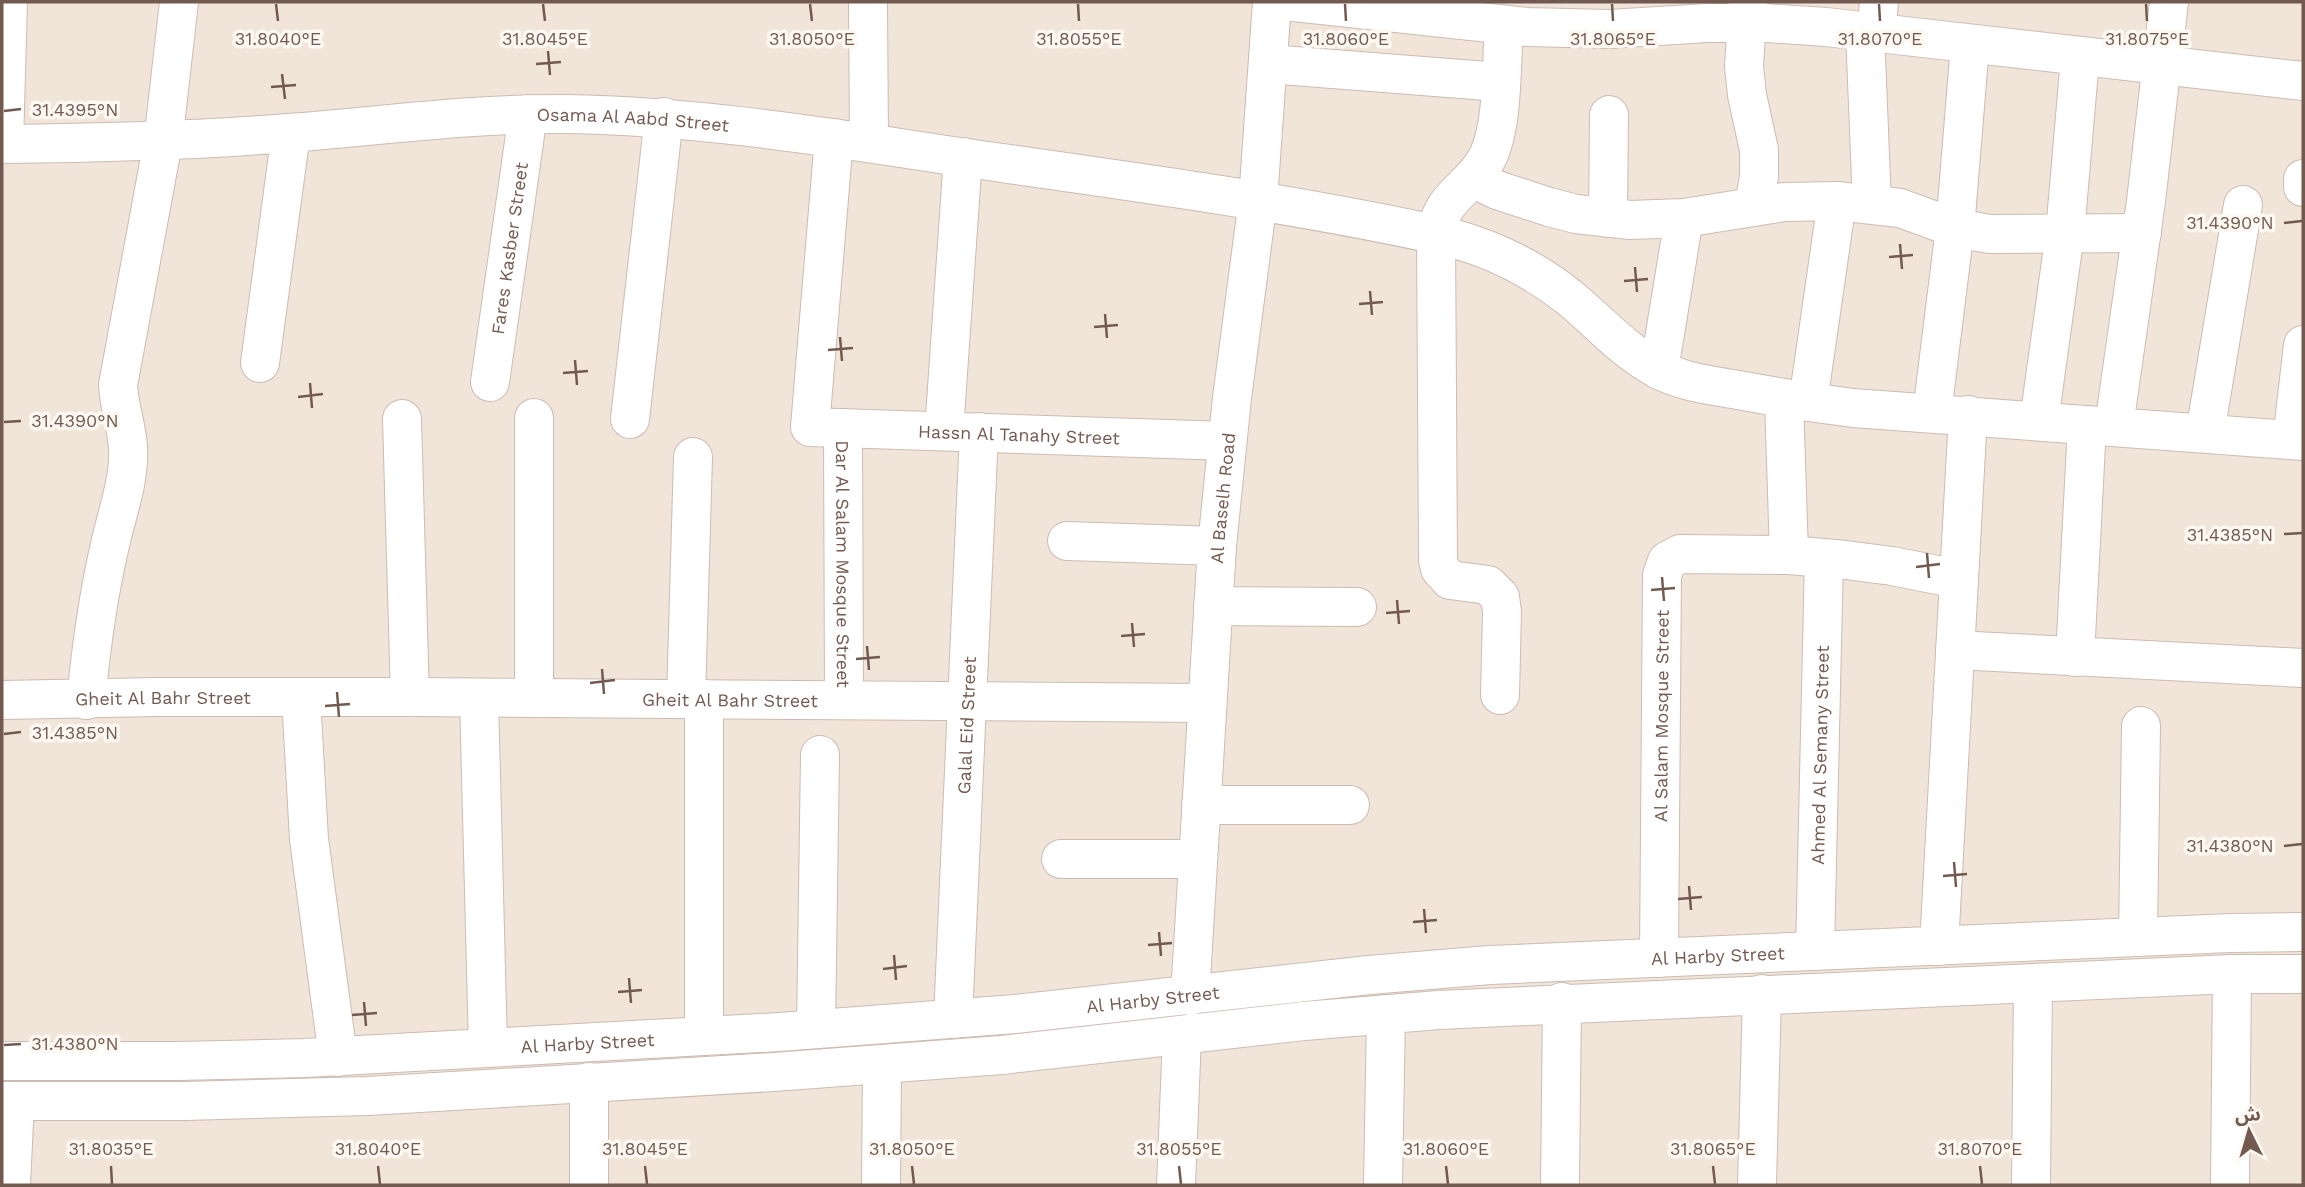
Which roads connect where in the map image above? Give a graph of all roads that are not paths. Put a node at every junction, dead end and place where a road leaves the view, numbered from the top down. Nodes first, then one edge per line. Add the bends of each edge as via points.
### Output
1 (8, 2) edge
2 (179, 2) edge
3 (868, 2) edge
4 (1272, 2) edge
5 (1294, 2) edge
6 (2169, 2) edge
7 (1747, 13) edge
8 (1807, 14) edge
9 (1631, 15) edge
10 (1520, 18) edge
11 (1873, 23) edge
12 (1970, 45) junction
13 (2080, 58) junction
14 (1269, 64) junction
15 (2163, 66) junction
16 (2303, 81) edge
17 (1500, 82) junction
18 (528, 114) junction
19 (1609, 115) dead end
20 (664, 117) junction
21 (291, 133) junction
22 (851, 140) junction
23 (163, 142) junction
24 (3, 145) edge
25 (963, 157) junction
26 (1473, 178) junction
27 (2303, 179) edge
28 (2303, 187) edge
29 (1258, 200) junction
30 (1854, 202) junction
31 (1754, 205) junction
32 (2242, 205) dead end
33 (1608, 218) junction
34 (1684, 218) junction
35 (1955, 228) junction
36 (2065, 233) junction
37 (2142, 233) junction
38 (1436, 234) junction
39 (2303, 345) edge
40 (260, 363) dead end
41 (1659, 370) junction
42 (491, 382) dead end
43 (1796, 400) junction
44 (1950, 414) junction
45 (534, 418) dead end
46 (402, 419) dead end
47 (630, 419) dead end
48 (2039, 421) junction
49 (2101, 426) junction
50 (827, 427) junction
51 (961, 432) junction
52 (2205, 433) junction
53 (2297, 440) edge
54 (1227, 441) junction
55 (693, 457) dead end
56 (1067, 541) dead end
57 (1217, 546) junction
58 (1806, 557) junction
59 (1958, 579) junction
60 (1213, 606) junction
61 (1357, 607) dead end
62 (1955, 650) junction
63 (2075, 657) junction
64 (2303, 668) edge
65 (1500, 695) dead end
66 (301, 697) junction
67 (410, 697) junction
68 (479, 698) junction
69 (534, 698) junction
70 (695, 699) junction
71 (2, 700) edge
72 (86, 700) junction
73 (844, 700) junction
74 (967, 701) junction
75 (1206, 703) junction
76 (2141, 726) dead end
77 (820, 755) dead end
78 (1201, 805) junction
79 (1350, 806) dead end
80 (1061, 859) dead end
81 (1198, 859) junction
82 (2303, 932) edge
83 (2138, 937) junction
84 (1939, 946) junction
85 (1815, 951) junction
86 (1659, 958) junction
87 (1490, 965) junction
88 (2232, 974) junction
89 (2303, 974) edge
90 (2033, 982) junction
91 (1762, 994) junction
92 (1191, 996) junction
93 (1562, 1002) junction
94 (1492, 1006) junction
95 (1386, 1014) junction
96 (953, 1019) junction
97 (816, 1029) junction
98 (1182, 1036) junction
99 (704, 1037) junction
100 (664, 1039) junction
101 (488, 1047) junction
102 (338, 1057) junction
103 (2, 1061) edge
104 (882, 1065) junction
105 (665, 1078) junction
106 (589, 1082) junction
107 (8, 1101) edge
108 (10, 1185) edge
109 (589, 1185) edge
110 (881, 1185) edge
111 (1176, 1185) edge
112 (1383, 1185) edge
113 (1560, 1185) edge
114 (1757, 1185) edge
115 (2031, 1185) edge
116 (2230, 1185) edge

1 - 24 street
2 - 23 street
3 - 22 street, Dar Al Salam Mosque Street
4 - 14 street, Al Baselh Road
5 - 10 street
6 - 15 street
7 - 8 street
7 - 9 street via 1707,23
7 - 31 street via 1745,81 1759,150
8 - 11 street
9 - 10 street
10 - 17 street
11 - 12 street
11 - 30 street, Ahmed Al Semany Street
12 - 13 street
12 - 35 street
13 - 15 street
13 - 36 street
14 - 17 street
14 - 29 street, Al Baselh Road
15 - 16 street
15 - 37 street
17 - 26 street via 1495,139
18 - 20 street, Osama Al Aabd Street
18 - 21 street, Osama Al Aabd Street
18 - 42 street, Fares Kasber Street
19 - 33 street
20 - 22 street, Osama Al Aabd Street
20 - 47 street
21 - 23 street, Osama Al Aabd Street
21 - 40 street
22 - 25 street, Osama Al Aabd Street
22 - 50 street, Dar Al Salam Mosque Street
23 - 24 street, Osama Al Aabd Street
23 - 72 street via 120,374 128,461 100,595
25 - 29 street, Osama Al Aabd Street
25 - 51 street, Galal Eid Street
26 - 33 street via 1522,200
26 - 38 street via 1447,203
27 - 28 street
29 - 38 street, Osama Al Aabd Street
29 - 54 street, Al Baselh Road
30 - 31 street
30 - 35 street via 1919,214
30 - 43 street, Ahmed Al Semany Street
31 - 34 street
32 - 52 street
33 - 34 street
34 - 41 street
35 - 36 street via 1990,234
35 - 44 street
36 - 37 street
36 - 48 street
37 - 49 street
38 - 41 street, Osama Al Aabd Street via 1505,257 1538,276
38 - 65 street via 1438,560 1450,580 1488,585 1500,597
39 - 53 street
41 - 43 street, Osama Al Aabd Street via 1696,383
43 - 44 street, Osama Al Aabd Street
43 - 58 street, Ahmed Al Semany Street
44 - 48 street, Osama Al Aabd Street
44 - 59 street
45 - 69 street
46 - 67 street
48 - 49 street, Osama Al Aabd Street
49 - 52 street, Osama Al Aabd Street
49 - 63 street
50 - 51 street, Hassn Al Tanahy Street
50 - 73 street, Dar Al Salam Mosque Street
51 - 54 street, Hassn Al Tanahy Street
51 - 74 street, Galal Eid Street
52 - 53 street, Osama Al Aabd Street
54 - 57 street, Al Baselh Road
55 - 70 street
56 - 57 street
57 - 60 street, Al Baselh Road
58 - 59 street, Al Salam Mosque Street
58 - 85 street, Ahmed Al Semany Street
58 - 86 street, Al Salam Mosque Street via 1680,554 1667,561 1663,570
59 - 62 street
60 - 61 street
60 - 75 street, Al Baselh Road
62 - 63 street
62 - 84 street
63 - 64 street
66 - 67 street, Gheit Al Bahr Street
66 - 72 street, Gheit Al Bahr Street
66 - 102 street via 309,839
67 - 68 street, Gheit Al Bahr Street
68 - 69 street, Gheit Al Bahr Street
68 - 101 street
69 - 70 street, Gheit Al Bahr Street
70 - 73 street, Gheit Al Bahr Street
70 - 99 street
71 - 72 street, Gheit Al Bahr Street
73 - 74 street, Gheit Al Bahr Street
74 - 75 street, Gheit Al Bahr Street
74 - 96 street, Galal Eid Street
75 - 78 street, Al Baselh Road
76 - 83 street
77 - 97 street
78 - 79 street
78 - 81 street, Al Baselh Road
80 - 81 street
81 - 92 street, Al Baselh Road
82 - 83 street, Al Harby Street
83 - 84 street, Al Harby Street
84 - 85 street, Al Harby Street
85 - 86 street, Al Harby Street
86 - 87 street, Al Harby Street
87 - 92 street, Al Harby Street
87 - 94 street
88 - 89 street
88 - 90 street
88 - 116 street
90 - 91 street
90 - 115 street
91 - 93 street
91 - 114 street
92 - 96 street, Al Harby Street
93 - 94 street
93 - 113 street
94 - 95 street
95 - 98 street
95 - 112 street
96 - 97 street, Al Harby Street
97 - 99 street, Al Harby Street
98 - 104 street
98 - 111 street
99 - 100 street, Al Harby Street
100 - 101 street, Al Harby Street
100 - 105 street
101 - 102 street, Al Harby Street
102 - 103 street, Al Harby Street
104 - 105 street
104 - 110 street
105 - 106 street
106 - 107 street via 317,1098
106 - 109 street
107 - 108 street

